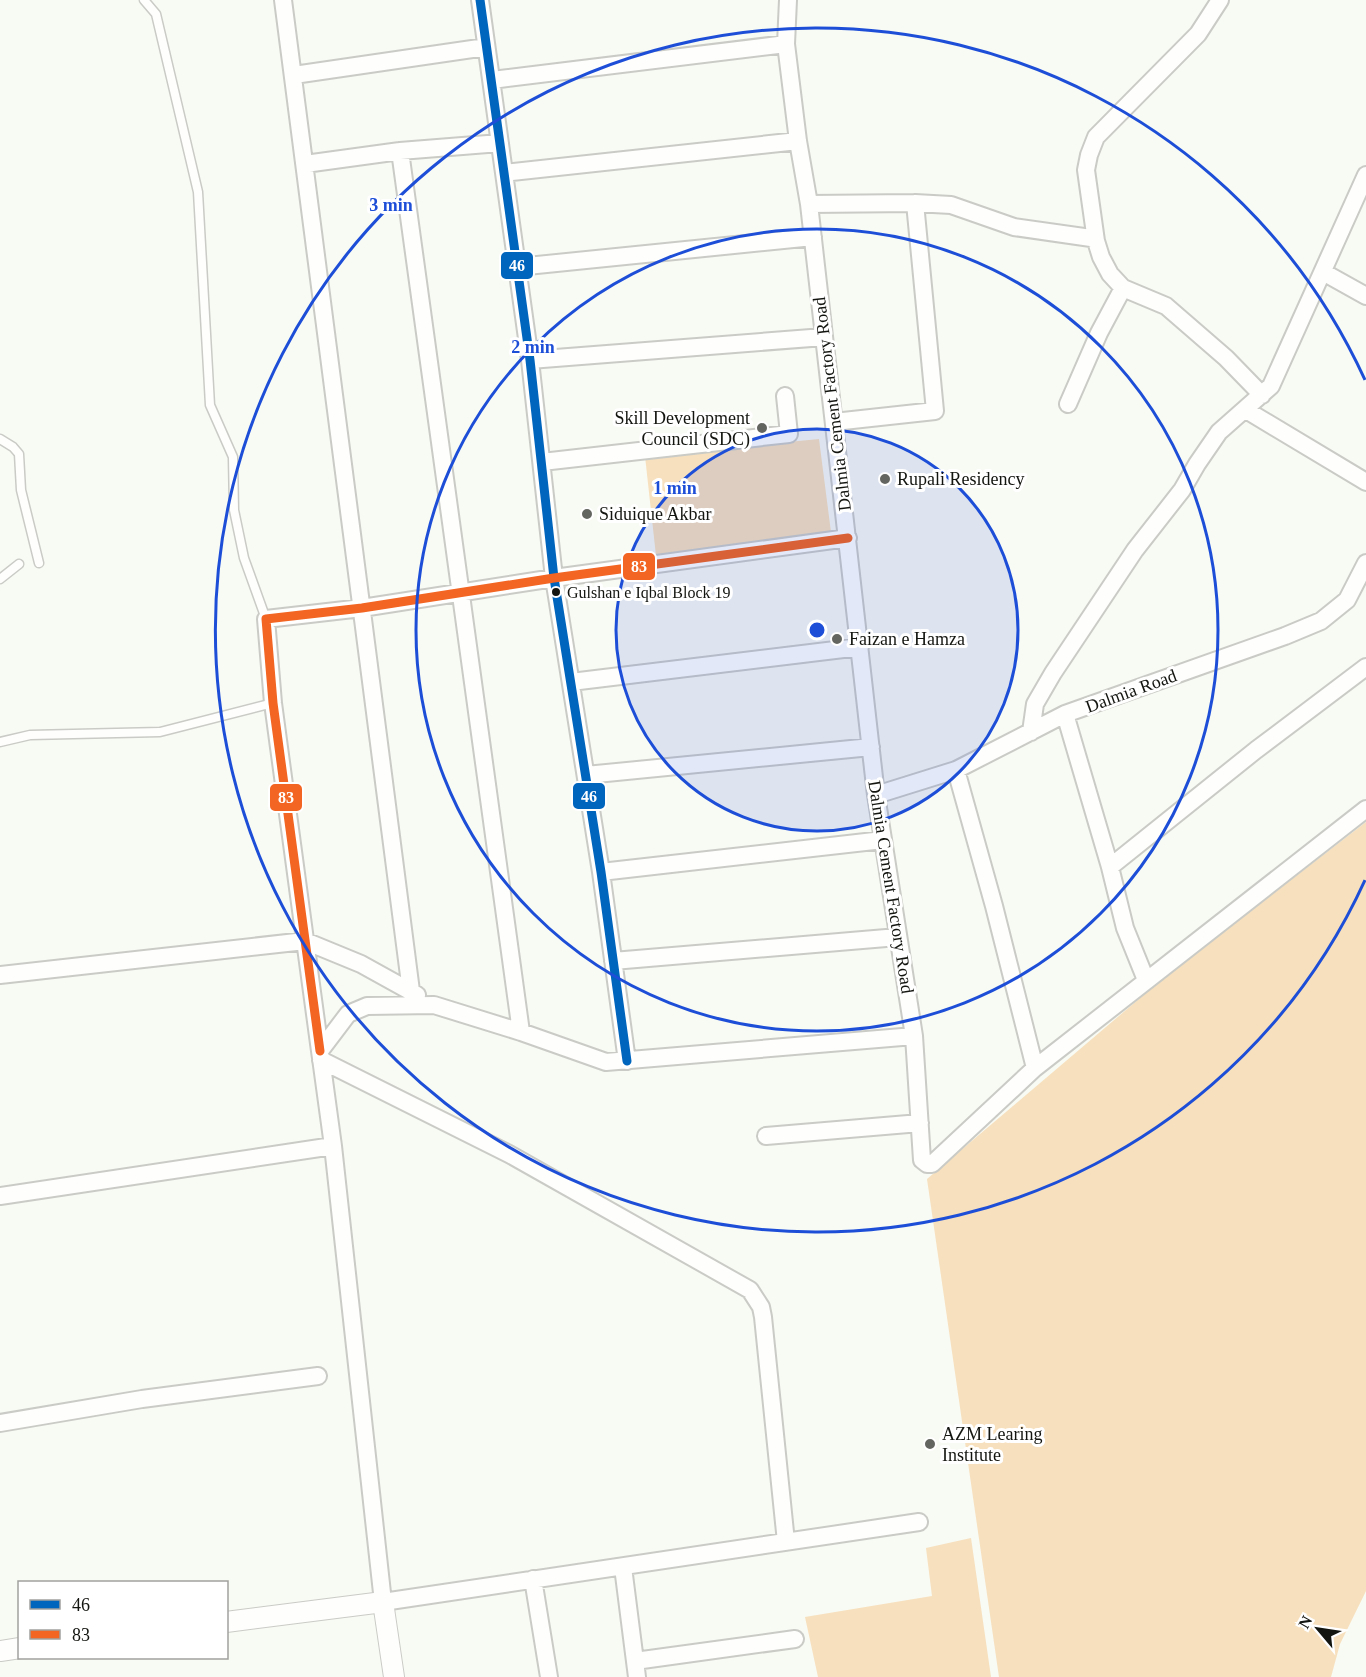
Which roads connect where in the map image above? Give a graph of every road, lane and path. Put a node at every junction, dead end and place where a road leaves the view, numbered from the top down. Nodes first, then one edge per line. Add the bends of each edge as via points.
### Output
1 (144, 0) edge
2 (283, 0) edge
3 (480, 0) edge
4 (788, 0) edge
5 (1220, 0) edge
6 (786, 44) junction
7 (486, 46) junction
8 (294, 75) junction
9 (492, 80) junction
10 (798, 141) junction
11 (500, 143) junction
12 (400, 151) junction
13 (305, 164) junction
14 (504, 173) junction
15 (1366, 175) edge
16 (915, 203) junction
17 (809, 204) junction
18 (813, 237) junction
19 (1096, 241) junction
20 (517, 267) junction
21 (1323, 272) junction
22 (1123, 288) junction
23 (1366, 296) edge
24 (824, 337) junction
25 (531, 360) junction
26 (1262, 395) junction
27 (785, 396) dead end
28 (1068, 404) dead end
29 (1246, 410) junction
30 (834, 422) junction
31 (0, 439) edge
32 (542, 462) junction
33 (1366, 482) edge
34 (848, 538) junction
35 (39, 563) dead end
36 (1366, 563) edge
37 (19, 564) dead end
38 (554, 578) junction
39 (0, 579) edge
40 (460, 592) junction
41 (362, 608) junction
42 (266, 619) junction
43 (860, 647) junction
44 (1366, 667) edge
45 (571, 682) junction
46 (273, 704) junction
47 (1065, 714) junction
48 (1030, 732) junction
49 (0, 742) edge
50 (871, 747) junction
51 (956, 770) junction
52 (586, 775) junction
53 (876, 795) junction
54 (1366, 808) edge
55 (883, 840) junction
56 (1110, 867) junction
57 (601, 872) junction
58 (898, 937) junction
59 (305, 941) junction
60 (613, 961) junction
61 (0, 975) edge
62 (1146, 980) junction
63 (411, 991) junction
64 (434, 1005) junction
65 (521, 1032) junction
66 (914, 1036) junction
67 (320, 1055) junction
68 (627, 1061) junction
69 (1035, 1068) junction
70 (920, 1123) junction
71 (766, 1136) dead end
72 (333, 1146) junction
73 (0, 1196) edge
74 (318, 1376) dead end
75 (0, 1423) edge
76 (919, 1522) dead end
77 (786, 1542) junction
78 (623, 1567) junction
79 (533, 1579) junction
80 (383, 1602) junction
81 (228, 1622) edge
82 (795, 1640) dead end
83 (18, 1648) edge
84 (0, 1651) edge
85 (636, 1669) edge
86 (393, 1677) edge
87 (549, 1677) edge

1 - 42 lane via 156,14 198,192 210,405 233,458 234,510 244,558
2 - 8 street
3 - 7 street
4 - 6 street, Dalmia Cement Factory Road
5 - 19 street via 1198,34 1096,138 1086,170
6 - 9 street
6 - 10 street, Dalmia Cement Factory Road
7 - 8 street
7 - 9 street
8 - 13 street
9 - 11 street
10 - 14 street
10 - 17 street, Dalmia Cement Factory Road
11 - 12 street
11 - 14 street
12 - 13 street
12 - 40 street
13 - 41 street
14 - 20 street
15 - 21 street
16 - 17 street
16 - 19 street via 951,205 1014,227
16 - 30 street via 935,411
17 - 18 street, Dalmia Cement Factory Road
18 - 20 street
18 - 24 street, Dalmia Cement Factory Road
19 - 22 street via 1110,274
20 - 25 street
21 - 23 street
21 - 26 street via 1278,375
22 - 26 street via 1166,306
22 - 28 street
24 - 25 street
24 - 30 street, Dalmia Cement Factory Road
25 - 32 street
26 - 29 street
27 - 32 street via 789,434
29 - 33 street
29 - 48 street via 1219,432 1182,490 1135,550 1035,704
30 - 34 street, Dalmia Cement Factory Road
31 - 35 lane via 19,454 21,490
32 - 38 street
34 - 38 street
34 - 43 street, Dalmia Cement Factory Road
36 - 47 street, Dalmia Road via 1347,600 1321,621
37 - 39 lane
38 - 40 street
38 - 45 street
40 - 41 street
40 - 65 street
41 - 42 street
41 - 63 street
42 - 46 street
43 - 45 street
43 - 50 street, Dalmia Cement Factory Road
44 - 56 street
45 - 52 street
46 - 49 lane via 160,732 30,735
46 - 59 street
47 - 48 street, Dalmia Road
47 - 56 street
48 - 51 street, Dalmia Road
50 - 52 street
50 - 53 street, Dalmia Cement Factory Road
51 - 53 street, Dalmia Road
51 - 69 street
52 - 57 street
53 - 55 street, Dalmia Cement Factory Road
54 - 62 street
55 - 57 street
55 - 58 street, Dalmia Cement Factory Road
56 - 62 street via 1125,927
57 - 60 street
58 - 60 street
58 - 66 street, Dalmia Cement Factory Road
59 - 61 street
59 - 63 street via 361,964
59 - 67 street
60 - 68 street
62 - 69 street
63 - 64 street
64 - 65 street
64 - 67 street via 367,1006 348,1014
65 - 68 street via 606,1062
66 - 68 street
66 - 70 street, Dalmia Cement Factory Road
67 - 72 street
67 - 77 street via 509,1154 750,1290 763,1317
69 - 70 street, Dalmia Cement Factory Road via 932,1164 922,1160
70 - 71 street
72 - 73 street
72 - 80 street
74 - 75 street
76 - 77 street
77 - 78 street
78 - 79 street
78 - 85 street
79 - 80 street
79 - 87 street
80 - 81 street
80 - 86 street
82 - 85 street
83 - 84 street

